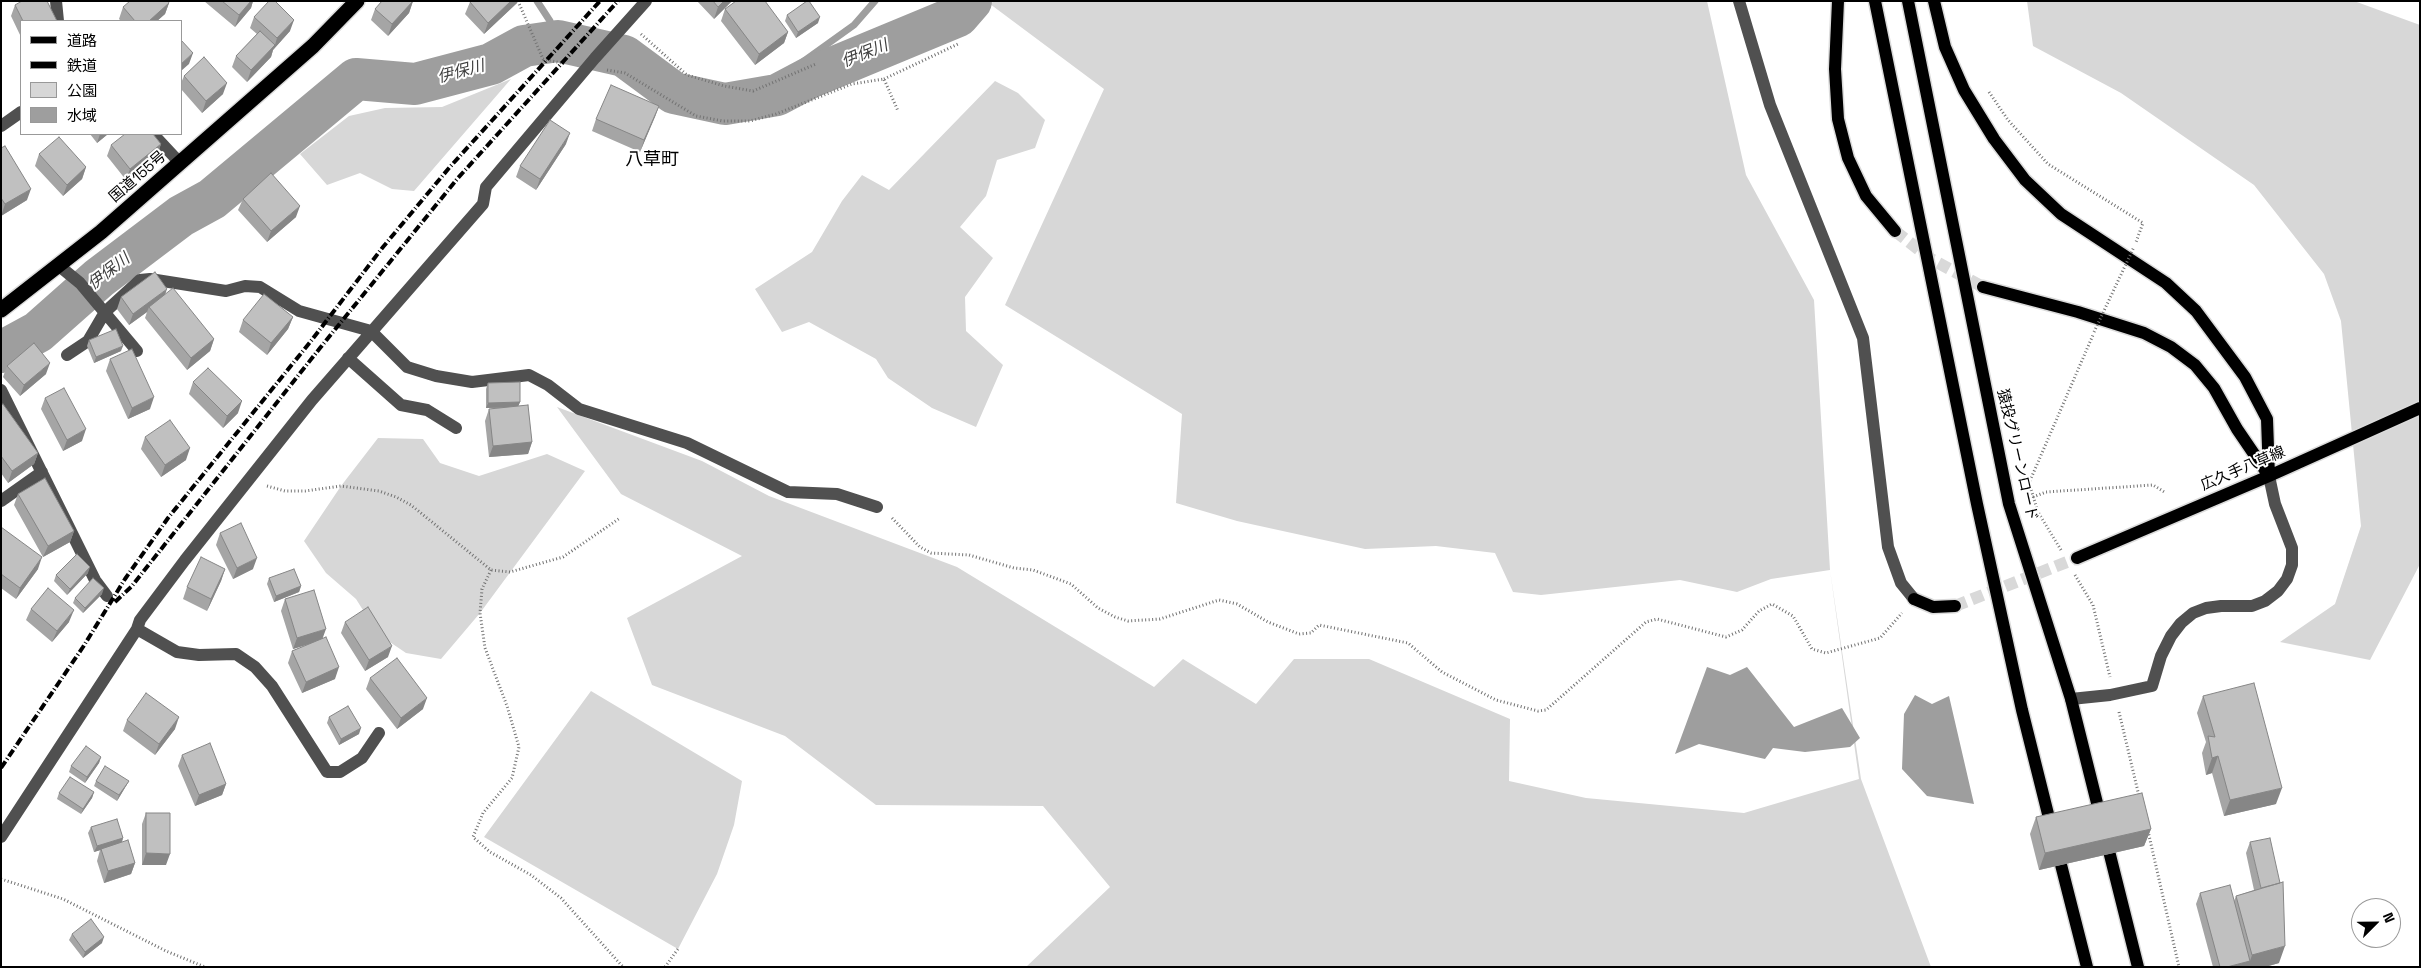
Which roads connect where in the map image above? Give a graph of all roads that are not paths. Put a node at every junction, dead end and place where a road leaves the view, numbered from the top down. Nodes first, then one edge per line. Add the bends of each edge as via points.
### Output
1 (56, 1) edge
2 (357, 1) edge
3 (646, 1) edge
4 (1739, 1) edge
5 (1838, 1) edge
6 (1875, 1) edge
7 (1908, 1) edge
8 (1934, 1) edge
9 (58, 20) edge
10 (20, 113) edge
11 (1, 126) edge
12 (154, 135) edge
13 (180, 163) junction
14 (1895, 231) tunnel mouth
15 (58, 266) junction
16 (1983, 287) tunnel mouth
17 (1, 310) edge
18 (105, 312) junction
19 (371, 331) junction
20 (137, 351) dead end
21 (67, 354) dead end
22 (348, 358) junction
23 (1, 390) edge
24 (2420, 408) edge
25 (456, 428) dead end
26 (42, 472) junction
27 (2269, 476) junction
28 (1, 501) edge
29 (877, 507) road end
30 (2077, 558) tunnel mouth
31 (107, 596) dead end
32 (1914, 599) joint
33 (1955, 606) tunnel mouth
34 (137, 629) junction
35 (2072, 699) junction
36 (379, 733) dead end
37 (1, 837) edge
38 (2087, 967) edge
39 (2138, 967) edge

1 - 9 street
2 - 13 highway, 国道155号 via 313,46
3 - 19 street via 486,187 483,204
4 - 32 street via 1770,105 1862,338 1888,547 1900,583
5 - 14 main road via 1835,69 1838,119 1848,158 1866,196
6 - 38 main road via 2022,710
7 - 35 main road, 猿投グリーンロード via 2009,504
8 - 27 main road via 1945,46 1964,90 2024,180 2061,214 2166,283 2196,311 2245,377 2267,419
10 - 11 street
12 - 13 street
13 - 15 highway, 国道155号
15 - 17 highway, 国道155号
15 - 18 street via 80,283
16 - 27 main road via 2144,333 2171,347 2195,364 2214,388 2237,430
18 - 19 street via 140,280 150,279 226,291 245,286 260,287 299,311
18 - 20 street
18 - 21 street via 88,341
19 - 22 street
19 - 29 street via 407,367 472,382 529,375 579,409 687,443 788,492 836,494
22 - 25 street via 401,405 427,410
22 - 34 street via 162,590
23 - 26 street
24 - 27 main road, 広久手八草線
26 - 28 street
26 - 31 street via 95,580
27 - 30 main road, 広久手八草線
27 - 35 street via 2275,504 2292,548 2292,565 2278,591 2266,601 2252,606 2222,606 2193,613 2172,636 2161,656 2152,686
32 - 33 main road via 1933,607
34 - 36 street via 177,652 236,654 256,667 272,686 327,772 340,772 362,758
34 - 37 street
35 - 39 main road, 猿投グリーンロード

